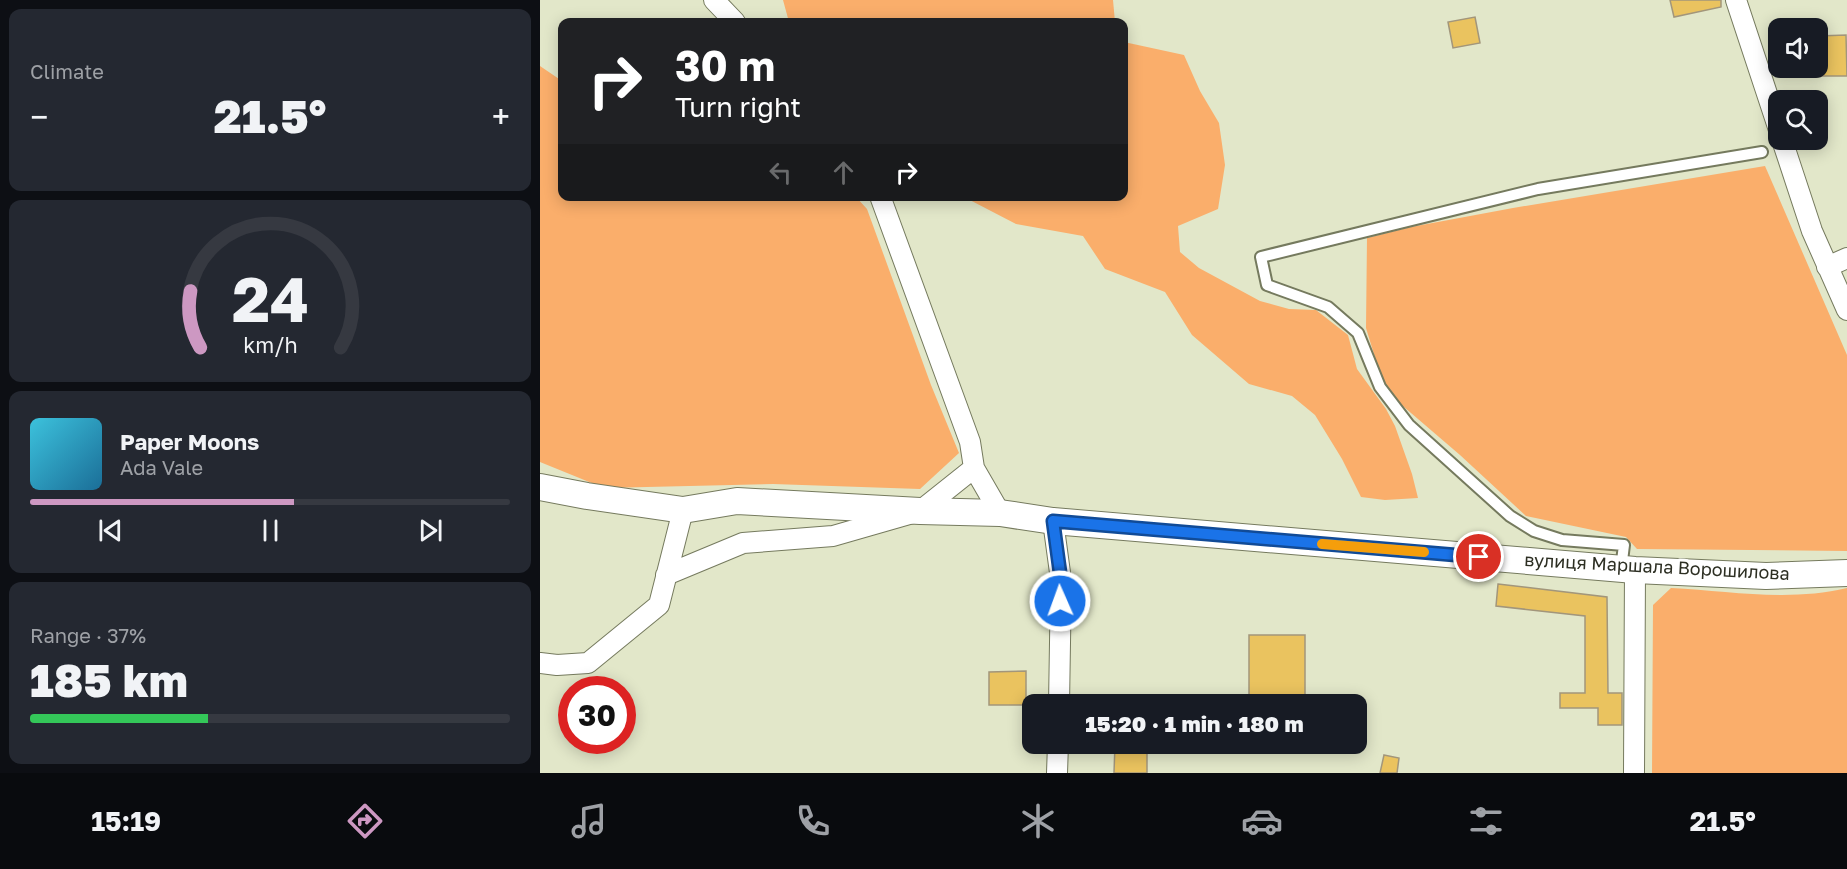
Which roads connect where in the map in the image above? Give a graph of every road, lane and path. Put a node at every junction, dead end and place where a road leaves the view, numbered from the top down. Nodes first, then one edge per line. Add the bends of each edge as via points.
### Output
1 (714, 0) edge
2 (1736, 0) edge
3 (731, 18) edge
4 (1768, 97) edge
5 (1785, 150) edge
6 (1762, 152) dead end
7 (882, 201) edge
8 (1847, 258) edge
9 (1827, 267) junction
10 (1847, 310) edge
11 (974, 468) junction
12 (540, 487) edge
13 (683, 510) junction
14 (920, 511) junction
15 (1000, 513) junction
16 (1053, 521) junction
17 (1628, 569) junction
18 (1847, 573) edge
19 (666, 575) junction
20 (540, 663) edge
21 (1059, 694) edge
22 (1058, 754) edge
23 (1057, 773) edge
24 (1634, 773) edge

1 - 3 street
2 - 4 street
5 - 9 street
6 - 17 lane via 1538,189 1261,257 1267,285 1328,307 1358,333 1380,387 1409,425 1510,516 1534,531 1562,540 1624,545
7 - 11 street via 970,442
8 - 9 street
9 - 10 street
11 - 14 street
11 - 15 street
12 - 13 street, вулиця Маршала Ворошилова
13 - 14 street, вулиця Маршала Ворошилова via 737,501
13 - 19 street
14 - 15 street, вулиця Маршала Ворошилова
14 - 19 street via 833,536 743,543
15 - 16 street, вулиця Маршала Ворошилова
16 - 17 street, вулиця Маршала Ворошилова
16 - 21 street via 1061,580
17 - 18 street, вулиця Маршала Ворошилова via 1766,576
17 - 24 street
19 - 20 street via 659,605 588,663
22 - 23 street

